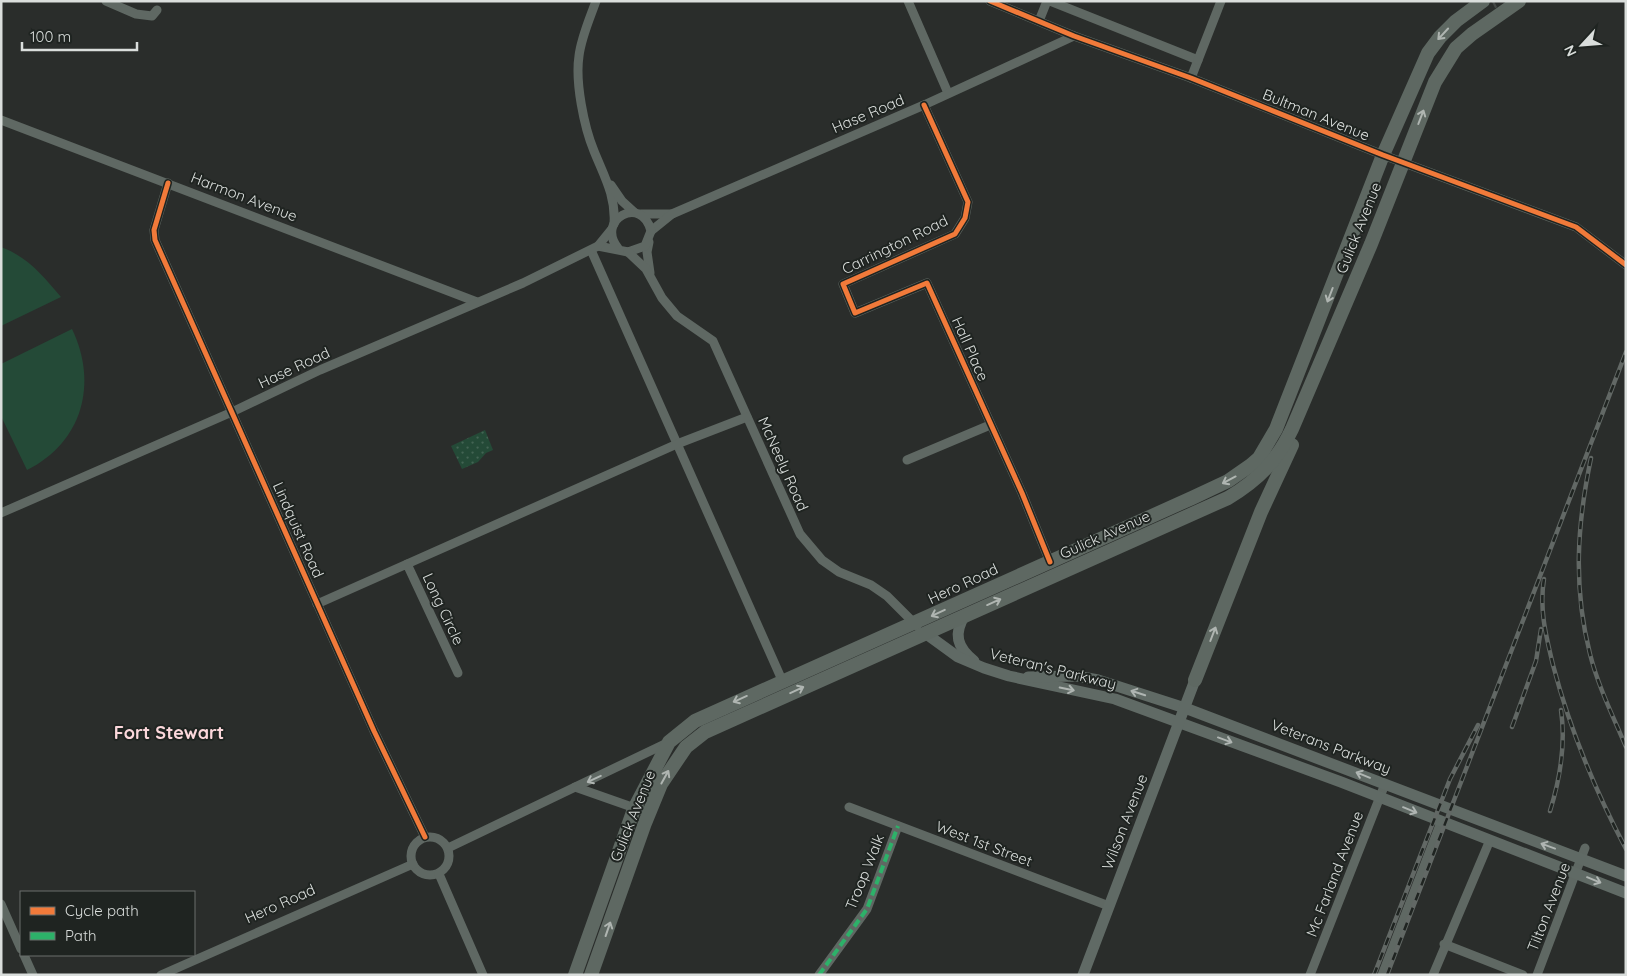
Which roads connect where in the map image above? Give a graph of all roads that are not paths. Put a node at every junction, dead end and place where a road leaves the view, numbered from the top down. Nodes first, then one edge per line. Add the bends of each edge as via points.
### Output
1 (106, 1) edge
2 (596, 1) edge
3 (908, 1) edge
4 (990, 1) edge
5 (1048, 1) edge
6 (1221, 1) edge
7 (1519, 1) edge
8 (1484, 2) edge
9 (157, 10) dead end
10 (1039, 21) junction
11 (1074, 36) junction
12 (1198, 60) junction
13 (1191, 78) junction
14 (948, 93) junction
15 (924, 105) junction
16 (1, 120) edge
17 (1383, 155) junction
18 (1403, 163) junction
19 (168, 183) junction
20 (609, 183) junction
21 (638, 213) junction
22 (672, 214) junction
23 (612, 227) junction
24 (652, 231) junction
25 (648, 242) junction
26 (594, 248) junction
27 (618, 248) junction
28 (628, 252) junction
29 (1626, 265) edge
30 (650, 276) junction
31 (927, 283) joint
32 (477, 302) junction
33 (1319, 366) junction
34 (232, 412) junction
35 (747, 417) junction
36 (990, 425) junction
37 (677, 444) junction
38 (907, 460) dead end
39 (1, 513) edge
40 (1050, 562) junction
41 (407, 564) junction
42 (317, 604) junction
43 (965, 615) junction
44 (920, 628) junction
45 (984, 668) junction
46 (458, 673) dead end
47 (1019, 678) junction
48 (782, 680) junction
49 (1195, 680) joint
50 (1185, 708) junction
51 (1180, 723) junction
52 (669, 742) junction
53 (1385, 784) junction
54 (575, 787) junction
55 (1379, 798) junction
56 (849, 807) dead end
57 (634, 809) junction
58 (649, 813) junction
59 (1441, 822) junction
60 (898, 826) junction
61 (425, 838) junction
62 (1490, 840) junction
63 (448, 848) junction
64 (1584, 853) junction
65 (413, 864) junction
66 (1576, 873) junction
67 (439, 874) junction
68 (1626, 876) edge
69 (1626, 893) edge
70 (1, 904) edge
71 (1110, 906) junction
72 (1444, 944) junction
73 (20, 947) edge
74 (24, 956) edge
75 (33, 975) edge
76 (161, 975) edge
77 (483, 975) edge
78 (575, 975) edge
79 (591, 975) edge
80 (819, 975) edge
81 (1083, 975) edge
82 (1310, 975) edge
83 (1382, 975) edge
84 (1433, 975) edge
85 (1523, 975) edge
86 (1537, 975) edge

1 - 9 street via 136,14 152,16
2 - 20 street via 579,56 578,76 588,133
3 - 14 street
4 - 10 street, Bultman Avenue
5 - 10 street
5 - 12 street
6 - 12 street
18 -> 7 main road, Gulick Avenue via 1447,60 1472,34
8 -> 17 main road, Hero Road via 1456,21 1428,53
10 - 11 street, Bultman Avenue
11 - 13 street, Bultman Avenue
11 - 14 street, Hase Road
12 - 13 street
13 - 17 street, Bultman Avenue
14 - 15 street, Hase Road
15 - 22 street, Hase Road
15 - 31 street, Carrington Road via 968,202 965,218 955,234 843,284 856,313
16 - 19 street, Harmon Avenue
17 - 18 street, Bultman Avenue
17 -> 40 main road, Hero Road via 1285,409 1251,466 1228,481
18 - 29 street, Bultman Avenue via 1576,227
18 - 33 main road, Gulick Avenue
19 - 32 street, Harmon Avenue
19 - 34 street, Lindquist Road via 154,230 155,240
20 - 21 street via 622,201
20 - 23 street via 614,207
21 - 22 street
21 - 23 street via 624,214
21 - 24 street via 650,224
22 - 24 street
23 - 26 street
23 - 27 street via 611,236
24 - 25 street
25 - 28 street
25 - 30 street
26 - 27 street
26 - 32 street, Hase Road
26 - 37 street
27 - 28 street
28 - 30 street via 641,262
30 - 35 street, McNeely Road via 677,316 713,342
31 - 36 street, Hall Place
32 - 34 street, Hase Road
43 -> 33 main road, Gulick Avenue via 1228,498 1249,485 1283,448
49 -> 33 main road via 1261,512 1314,390
34 - 39 street, Hase Road
34 - 42 street, Lindquist Road
35 - 37 street
35 - 44 street, McNeely Road via 794,523 811,548 840,572 871,585 887,596
36 - 38 street
36 - 40 street, Hall Place
37 - 41 street
37 - 48 street
40 -> 44 main road, Hero Road
41 - 42 street, Long Circle
41 - 46 street, Long Circle
42 - 61 street, Lindquist Road
43 - 44 main road, Gulick Avenue
43 - 45 main road via 957,630 959,642 968,656
44 - 45 main road, Veteran's Parkway via 958,657
44 - 48 main road, Hero Road
58 -> 44 main road, Gulick Avenue via 669,769 705,732
45 - 47 main road, Veteran's Parkway
50 -> 47 main road, Veterans Parkway via 1077,676
47 -> 51 main road, Veteran's Parkway via 1115,700
48 -> 52 main road, Hero Road via 695,720
49 - 50 main road, Wilson Avenue
50 - 51 main road, Wilson Avenue
53 -> 50 main road, Veterans Parkway
51 -> 55 main road, Veterans Parkway
51 - 71 main road, Wilson Avenue
52 -> 54 street
52 - 57 main road, Gulick Avenue
53 - 55 street, Mc Farland Avenue
64 -> 53 main road, Veterans Parkway
54 - 57 street
54 - 63 street
55 -> 59 main road, Veterans Parkway
55 - 82 street, Mc Farland Avenue
56 - 60 street, West 1st Street
57 - 58 street
57 - 78 main road, Gulick Avenue
79 -> 58 main road, Gulick Avenue
59 - 62 main road, Veterans Parkway
59 - 83 street
60 - 71 street, West 1st Street
60 - 80 street, Troop Walk via 867,909
61 - 63 street via 439,839
61 - 65 street via 413,848
62 - 66 main road, Veterans Parkway
62 - 72 street
63 - 67 street via 450,858
64 - 66 street, Tilton Avenue
64 - 68 main road, Veterans Parkway
65 - 67 street via 424,874
65 - 76 street, Hero Road
66 -> 69 main road, Veterans Parkway
66 - 86 street, Tilton Avenue
67 - 77 street
70 - 73 street
71 - 81 main road, Wilson Avenue
72 - 84 street
72 - 85 street
74 - 75 street

